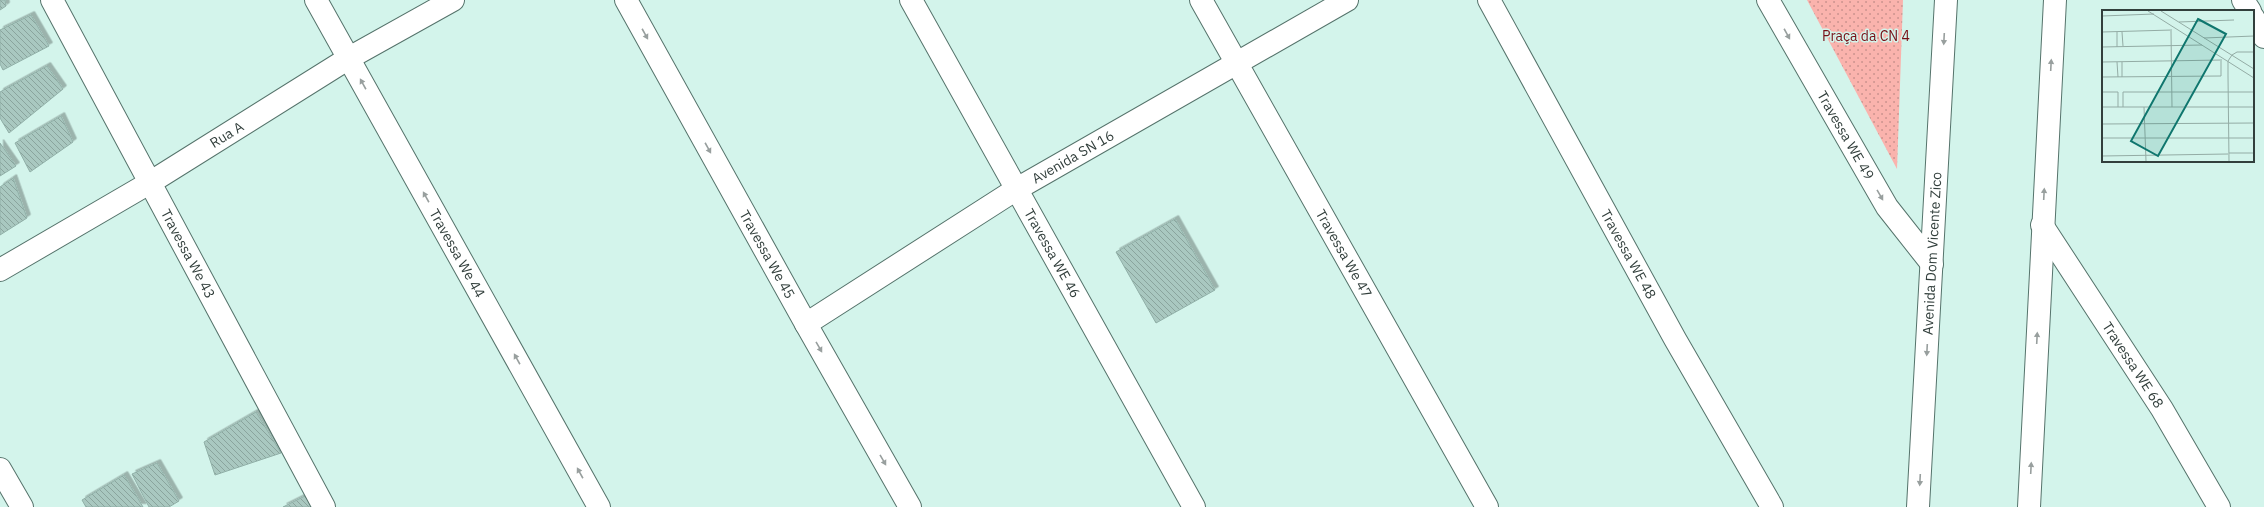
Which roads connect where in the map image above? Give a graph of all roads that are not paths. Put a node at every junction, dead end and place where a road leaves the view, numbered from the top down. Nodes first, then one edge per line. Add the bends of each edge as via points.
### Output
1 (52, 0) edge
2 (316, 0) edge
3 (453, 0) edge
4 (626, 0) edge
5 (911, 0) edge
6 (1201, 0) edge
7 (1346, 0) edge
8 (1489, 0) edge
9 (1768, 0) edge
10 (1946, 0) edge
11 (2055, 0) edge
12 (2243, 0) edge
13 (2249, 10) edge
14 (2254, 19) edge
15 (2264, 37) edge
16 (349, 58) junction
17 (1237, 63) junction
18 (151, 182) junction
19 (1015, 190) junction
20 (2042, 225) junction
21 (1932, 264) junction
22 (0, 270) edge
23 (806, 324) junction
24 (0, 469) edge
25 (22, 507) edge
26 (324, 507) edge
27 (600, 507) edge
28 (910, 507) edge
29 (1194, 507) edge
30 (1487, 507) edge
31 (1772, 507) edge
32 (1918, 507) edge
33 (2029, 507) edge
34 (2219, 507) edge

1 - 18 street, Travessa We 43
2 - 16 street, Travessa We 44
3 - 16 street, Rua A
4 -> 23 street, Travessa We 45
5 - 19 street, Travessa WE 46
6 - 17 street, Travessa We 47
7 - 17 street, Avenida SN 16
8 - 31 street, Travessa WE 48 via 1675,339
9 -> 21 street, Travessa WE 49 via 1887,207
10 -> 21 street, Avenida Dom Vicente Zico
20 -> 11 street
12 - 13 street
14 - 15 street
16 - 18 street, Rua A
27 -> 16 street, Travessa We 44
17 - 19 street, Avenida SN 16
17 - 30 street, Travessa We 47
18 - 22 street, Rua A
18 - 26 street, Travessa We 43
19 - 23 street, Avenida SN 16
19 - 29 street, Travessa WE 46
33 -> 20 street
20 - 34 street, Travessa WE 68 via 2162,409
21 -> 32 street, Avenida Dom Vicente Zico
23 -> 28 street, Travessa We 45
24 - 25 street

